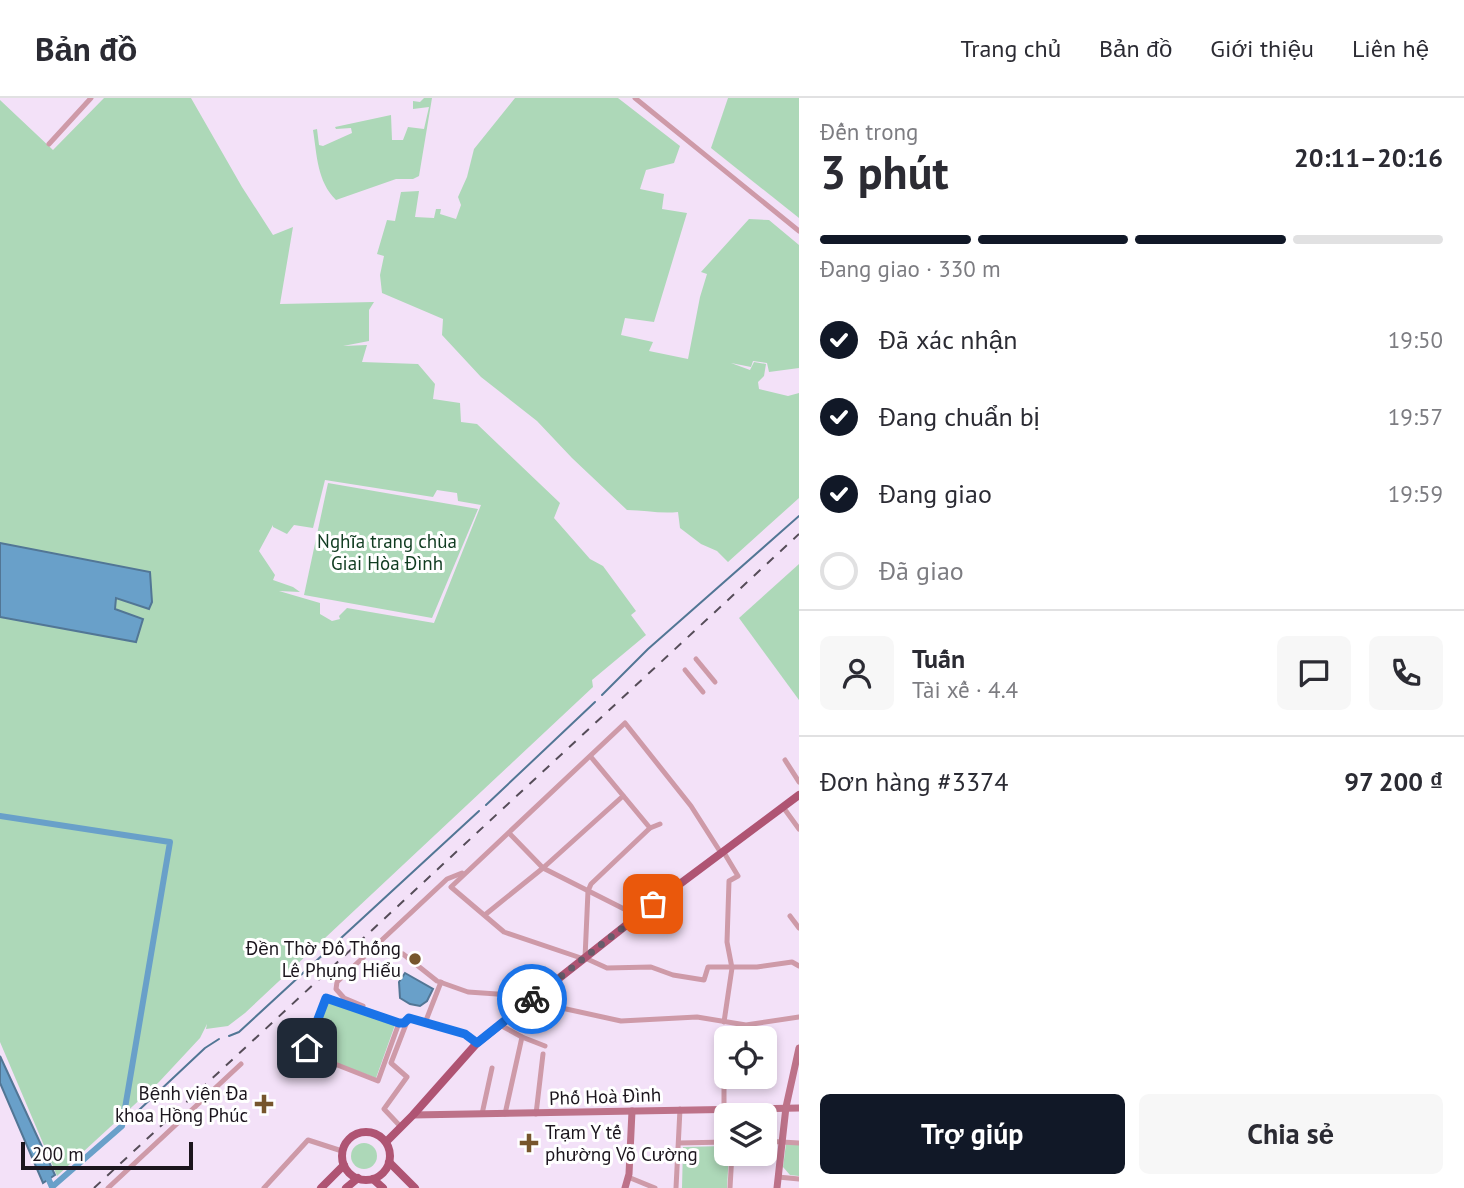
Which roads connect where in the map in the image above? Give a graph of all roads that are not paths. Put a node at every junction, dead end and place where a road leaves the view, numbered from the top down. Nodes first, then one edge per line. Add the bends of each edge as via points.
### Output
1 (91, 98) edge
2 (635, 98) edge
3 (49, 144) dead end
4 (799, 231) edge
5 (696, 659) dead end
6 (685, 670) dead end
7 (715, 682) dead end
8 (703, 692) dead end
9 (591, 757) junction
10 (785, 760) dead end
11 (799, 782) edge
12 (799, 795) edge
13 (623, 796) junction
14 (783, 807) junction
15 (660, 824) dead end
16 (650, 828) junction
17 (799, 829) edge
18 (509, 832) junction
19 (722, 852) junction
20 (543, 868) junction
21 (466, 871) junction
22 (588, 891) junction
23 (486, 914) junction
24 (638, 916) junction
25 (790, 916) dead end
26 (799, 928) edge
27 (402, 954) dead end
28 (584, 959) junction
29 (799, 966) edge
30 (732, 968) junction
31 (441, 982) junction
32 (540, 993) junction
33 (529, 1002) junction
34 (363, 1006) dead end
35 (799, 1017) edge
36 (409, 1018) junction
37 (723, 1022) junction
38 (399, 1023) junction
39 (425, 1023) junction
40 (500, 1025) junction
41 (522, 1037) junction
42 (477, 1043) junction
43 (545, 1046) dead end
44 (799, 1048) edge
45 (543, 1054) dead end
46 (798, 1063) edge
47 (241, 1064) dead end
48 (492, 1068) dead end
49 (777, 1107) edge
50 (786, 1107) junction
51 (714, 1108) edge
52 (799, 1108) edge
53 (680, 1109) junction
54 (632, 1111) junction
55 (482, 1114) junction
56 (505, 1114) junction
57 (536, 1114) junction
58 (413, 1115) junction
59 (401, 1127) junction
60 (777, 1141) edge
61 (781, 1141) junction
62 (386, 1142) junction
63 (714, 1142) edge
64 (679, 1143) junction
65 (799, 1143) edge
66 (342, 1152) junction
67 (389, 1162) junction
68 (344, 1165) junction
69 (731, 1166) edge
70 (628, 1177) junction
71 (778, 1177) junction
72 (358, 1178) junction
73 (373, 1179) junction
74 (799, 1179) edge
75 (108, 1188) edge
76 (264, 1188) edge
77 (321, 1188) edge
78 (346, 1188) edge
79 (383, 1188) edge
80 (415, 1188) edge
81 (625, 1188) edge
82 (655, 1188) edge
83 (676, 1188) edge
84 (730, 1188) edge
85 (777, 1188) edge

1 - 3 street
2 - 4 street
5 - 7 street
6 - 8 street
9 - 13 street
9 - 18 street
9 - 19 street via 625,723
10 - 11 street
12 - 14 main road
13 - 16 street
13 - 20 street
14 - 17 street
14 - 19 main road
15 - 16 street
16 - 22 street
18 - 20 street
18 - 21 street
19 - 24 main road
19 - 30 street via 738,876 730,879 729,888 727,942
20 - 22 street
20 - 23 street
21 - 23 street via 452,888
21 - 34 street via 447,879 337,982 339,993
22 - 24 street
22 - 28 street
23 - 28 street via 504,932
24 - 28 main road
25 - 26 street
27 - 31 street
28 - 30 street via 607,968 651,967 704,980 708,967
28 - 32 main road
29 - 30 street via 792,962
30 - 37 street
31 - 33 street via 468,992
31 - 39 street
32 - 33 main road
32 - 37 street via 557,1007 621,1021 691,1017
33 - 40 main road
35 - 37 street via 746,1025
36 - 38 street
36 - 39 street
36 - 59 street via 391,1063 407,1077 384,1110
38 - 38 street via 326,998 307,1053 378,1081
39 - 42 street via 465,1034
40 - 41 street
40 - 42 main road
41 - 43 street
41 - 56 street
42 - 58 main road
44 - 46 street
45 - 57 street
46 - 50 street
47 - 75 street
48 - 55 street
49 - 50 street, Phố Hoà Đình
50 - 52 street, Phố Hoà Đình
50 - 61 street
51 - 53 street, Phố Hoà Đình
53 - 54 street, Phố Hoà Đình
53 - 64 street
54 - 57 street, Phố Hoà Đình
54 - 70 street
55 - 56 street, Phố Hoà Đình
55 - 58 street, Phố Hoà Đình
56 - 57 street, Phố Hoà Đình
58 - 59 main road
59 - 62 main road
60 - 61 street
61 - 65 street
61 - 71 street
62 - 66 main road via 373,1133 360,1133
62 - 67 main road
63 - 64 street
64 - 83 street
66 - 68 main road
66 - 76 street via 308,1140
67 - 73 main road
67 - 80 main road
68 - 72 main road
68 - 77 main road
69 - 84 street
70 - 81 street
70 - 82 street
71 - 74 street
71 - 85 street
72 - 73 main road
72 - 78 main road
73 - 79 main road

